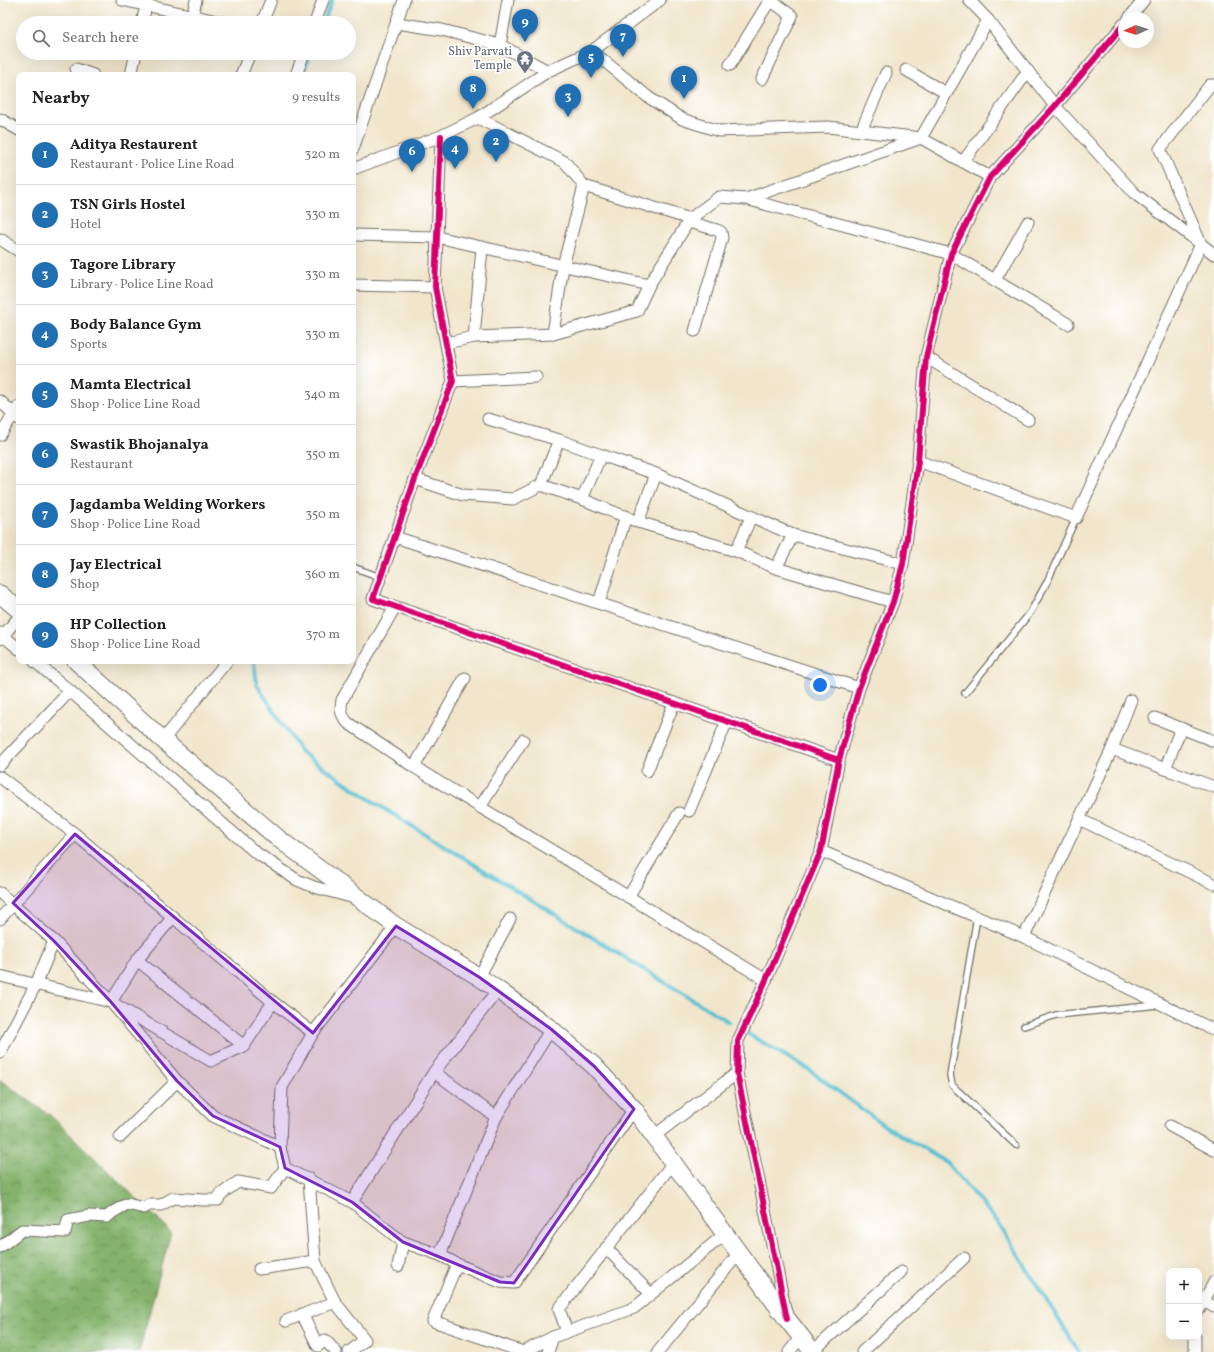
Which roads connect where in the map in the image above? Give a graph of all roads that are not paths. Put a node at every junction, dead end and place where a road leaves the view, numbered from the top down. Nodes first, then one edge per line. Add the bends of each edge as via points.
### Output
1 (122, 0) edge
2 (196, 0) edge
3 (271, 0) edge
4 (324, 0) edge
5 (404, 0) edge
6 (508, 0) edge
7 (660, 0) edge
8 (770, 0) edge
9 (969, 0) edge
10 (984, 0) edge
11 (1144, 0) edge
12 (146, 6) junction
13 (979, 10) junction
14 (1134, 12) edge
15 (144, 16) edge
16 (192, 16) joint
17 (265, 16) edge
18 (318, 16) edge
19 (988, 20) junction
20 (396, 23) junction
21 (1118, 31) edge
22 (500, 45) junction
23 (592, 51) junction
24 (134, 60) edge
25 (247, 60) edge
26 (301, 60) edge
27 (730, 65) dead end
28 (76, 69) dead end
29 (548, 70) junction
30 (906, 70) dead end
31 (1028, 71) junction
32 (85, 72) edge
33 (132, 72) edge
34 (242, 72) edge
35 (297, 72) edge
36 (886, 73) dead end
37 (762, 79) dead end
38 (1214, 85) edge
39 (946, 94) junction
40 (1055, 106) junction
41 (478, 118) junction
42 (0, 119) edge
43 (16, 128) edge
44 (861, 131) junction
45 (441, 136) junction
46 (921, 138) junction
47 (356, 140) edge
48 (964, 162) junction
49 (356, 168) edge
50 (990, 177) junction
51 (584, 186) junction
52 (746, 199) junction
53 (689, 220) junction
54 (1028, 222) dead end
55 (356, 236) edge
56 (437, 237) junction
57 (0, 238) edge
58 (1201, 244) junction
59 (482, 248) junction
60 (16, 249) edge
61 (951, 254) junction
62 (1214, 254) edge
63 (563, 266) junction
64 (995, 280) junction
65 (356, 285) edge
66 (649, 285) junction
67 (435, 287) junction
68 (1068, 324) dead end
69 (695, 331) dead end
70 (553, 334) junction
71 (474, 336) junction
72 (446, 343) junction
73 (926, 357) junction
74 (536, 377) dead end
75 (454, 381) junction
76 (0, 401) edge
77 (16, 412) edge
78 (16, 414) edge
79 (488, 419) dead end
80 (1028, 420) dead end
81 (0, 435) edge
82 (559, 440) junction
83 (601, 455) junction
84 (918, 460) junction
85 (656, 474) junction
86 (415, 479) junction
87 (541, 485) junction
88 (582, 499) junction
89 (626, 516) junction
90 (752, 517) junction
91 (1076, 518) junction
92 (638, 522) junction
93 (793, 535) junction
94 (395, 537) junction
95 (736, 552) junction
96 (903, 564) junction
97 (356, 568) edge
98 (776, 568) junction
99 (380, 578) junction
100 (0, 594) edge
101 (893, 602) junction
102 (599, 603) junction
103 (395, 606) junction
104 (16, 607) edge
105 (16, 620) edge
106 (1, 636) edge
107 (16, 647) edge
108 (38, 664) edge
109 (79, 664) edge
110 (225, 664) edge
111 (465, 678) dead end
112 (859, 688) junction
113 (70, 691) junction
114 (965, 693) dead end
115 (1131, 700) dead end
116 (674, 703) junction
117 (1155, 718) dead end
118 (727, 721) junction
119 (1181, 728) junction
120 (163, 740) junction
121 (523, 740) dead end
122 (1214, 741) edge
123 (1112, 749) junction
124 (839, 760) junction
125 (0, 765) edge
126 (414, 767) junction
127 (1165, 769) junction
128 (647, 771) dead end
129 (0, 777) edge
130 (1214, 787) edge
131 (480, 807) junction
132 (1079, 819) junction
133 (75, 834) junction
134 (821, 851) junction
135 (1214, 884) edge
136 (0, 892) edge
137 (628, 897) junction
138 (361, 900) junction
139 (12, 903) junction
140 (977, 917) junction
141 (173, 918) junction
142 (0, 919) edge
143 (510, 920) dead end
144 (396, 926) junction
145 (1024, 937) junction
146 (54, 941) junction
147 (137, 960) junction
148 (0, 976) edge
149 (480, 977) junction
150 (766, 980) junction
151 (36, 984) junction
152 (498, 990) junction
153 (111, 1002) junction
154 (273, 1002) junction
155 (1161, 1005) junction
156 (1024, 1026) dead end
157 (551, 1029) junction
158 (1214, 1030) edge
159 (313, 1033) junction
160 (244, 1046) junction
161 (0, 1053) edge
162 (434, 1072) junction
163 (737, 1073) junction
164 (177, 1081) junction
165 (634, 1109) junction
166 (496, 1117) junction
167 (1170, 1126) dead end
168 (654, 1136) junction
169 (120, 1137) dead end
170 (1016, 1145) dead end
171 (280, 1147) junction
172 (1214, 1150) edge
173 (673, 1163) junction
174 (285, 1168) junction
175 (309, 1179) junction
176 (352, 1202) junction
177 (725, 1234) junction
178 (403, 1242) junction
179 (0, 1247) edge
180 (606, 1248) junction
181 (739, 1253) junction
182 (440, 1255) junction
183 (964, 1258) dead end
184 (315, 1261) junction
185 (456, 1264) junction
186 (398, 1266) dead end
187 (259, 1269) dead end
188 (901, 1272) dead end
189 (1214, 1282) edge
190 (651, 1294) junction
191 (335, 1302) junction
192 (1202, 1304) edge
193 (1202, 1305) edge
194 (1214, 1307) edge
195 (302, 1314) junction
196 (787, 1319) junction
197 (286, 1321) dead end
198 (566, 1332) junction
199 (553, 1337) junction
200 (801, 1337) junction
201 (1196, 1340) edge
202 (353, 1351) edge
203 (336, 1352) edge
204 (523, 1352) edge
205 (548, 1352) edge
206 (658, 1352) edge
207 (789, 1352) edge
208 (813, 1352) edge
209 (862, 1352) edge
210 (1195, 1352) edge

1 - 12 street
2 - 16 street
3 - 17 street
4 - 18 street
5 - 20 street
6 - 22 street
7 - 23 street
8 - 27 street
8 - 37 street via 792,16
9 - 13 street
10 - 13 street
11 - 14 street
12 - 15 street
12 - 16 street
13 - 19 street
19 - 31 street
19 - 39 street
20 - 22 street via 442,30
20 - 47 street
21 - 40 street
22 - 29 street
23 - 29 street
23 - 44 street via 648,97 682,119 719,131 828,127
24 - 33 street
25 - 34 street
26 - 35 street
28 - 32 street
29 - 41 street
30 - 39 street
31 - 40 street
31 - 48 street
36 - 44 street
38 - 58 street via 1210,85 1160,149
39 - 46 street
40 - 50 street
40 - 58 street via 1134,193
41 - 45 street
41 - 51 street via 565,162
42 - 43 street
44 - 46 street
45 - 49 street
45 - 56 street
46 - 48 street
46 - 52 street
48 - 50 street
50 - 61 street
51 - 53 street
51 - 63 street
52 - 53 street via 719,197
52 - 61 street
53 - 66 street
53 - 69 street via 721,232 722,238
54 - 64 street
55 - 56 street
56 - 59 street
56 - 67 street
57 - 60 street
58 - 62 street
58 - 91 street
59 - 63 street
59 - 71 street
61 - 64 street
61 - 73 street
63 - 66 street
63 - 70 street
64 - 68 street
65 - 67 street
66 - 70 street via 637,311
67 - 72 street
70 - 71 street
71 - 72 street
72 - 75 street
73 - 80 street
73 - 84 street
74 - 75 street
75 - 86 street
76 - 77 street
78 - 81 street
79 - 82 street
82 - 83 street
82 - 87 street
83 - 85 street
83 - 88 street
84 - 91 street
84 - 96 street
85 - 90 street
85 - 92 street
86 - 87 street via 463,495 513,499
86 - 94 street
87 - 88 street
88 - 89 street
89 - 92 street
89 - 102 street
90 - 93 street
90 - 95 street
91 - 114 lane via 1030,613
92 - 95 street
93 - 96 street
93 - 98 street
94 - 99 street
94 - 102 street
95 - 98 street
96 - 101 street
97 - 99 lane
98 - 101 street
99 - 103 street via 373,599
100 - 104 main road
101 - 112 street
102 - 112 street
103 - 116 street
103 - 126 street via 342,700 340,708 348,722
105 - 106 street
106 - 107 street
108 - 113 street
109 - 120 main road
110 - 120 street
111 - 126 street
112 - 124 street
113 - 125 street
113 - 138 street via 255,852 297,880
115 - 123 street
116 - 118 street
116 - 128 street
117 - 119 street
118 - 124 street
118 - 137 street via 684,812
119 - 122 street
119 - 127 street
120 - 138 main road via 279,839
121 - 131 street
123 - 127 street
123 - 132 street
124 - 134 street
126 - 131 street
127 - 130 street
129 - 133 street
131 - 137 street
132 - 135 street
132 - 145 street
133 - 139 street
133 - 141 street
134 - 140 street
134 - 150 street
136 - 139 street
137 - 150 street
138 - 144 main road
139 - 142 street
139 - 146 street
140 - 145 street
140 - 170 lane via 950,1075 952,1085
141 - 147 street
141 - 154 street
143 - 149 street
144 - 149 main road
144 - 159 street
145 - 155 street
146 - 151 street
146 - 153 street
147 - 153 street
147 - 160 street
148 - 151 street
149 - 152 main road
150 - 163 street via 738,1041
151 - 153 street
151 - 161 street
152 - 157 main road
152 - 162 street
153 - 160 street via 211,1061
153 - 164 street
154 - 159 street
154 - 160 street
155 - 156 lane via 1056,1015
155 - 158 street
157 - 165 main road via 594,1066
157 - 166 street
159 - 171 street via 282,1087
162 - 166 street
162 - 176 street
163 - 168 street
163 - 196 street
164 - 169 street
164 - 171 street via 212,1116
165 - 168 main road
165 - 185 street via 514,1283 500,1282
166 - 182 street
167 - 172 street
168 - 173 main road
171 - 174 street
173 - 177 main road
173 - 180 street
174 - 175 street
174 - 179 street via 271,1188 238,1182 220,1195 218,1200 173,1198 160,1205 149,1205 144,1208 127,1204 107,1217 89,1216 68,1220 65,1232 22,1230
175 - 176 street
175 - 184 street
176 - 178 street
177 - 181 main road
177 - 190 street
178 - 182 street
178 - 186 street
180 - 190 street
180 - 198 street via 559,1310
181 - 196 main road
181 - 206 street
182 - 185 street
183 - 209 street
184 - 187 street
184 - 191 street
185 - 204 street via 433,1321
188 - 208 street
189 - 192 street
190 - 198 street via 634,1308
191 - 195 street
191 - 202 street via 365,1340
193 - 194 street
195 - 197 street
195 - 203 street via 318,1346 325,1340
196 - 200 main road
198 - 199 street
199 - 204 street
199 - 205 street
200 - 207 street
200 - 208 main road
201 - 210 street

